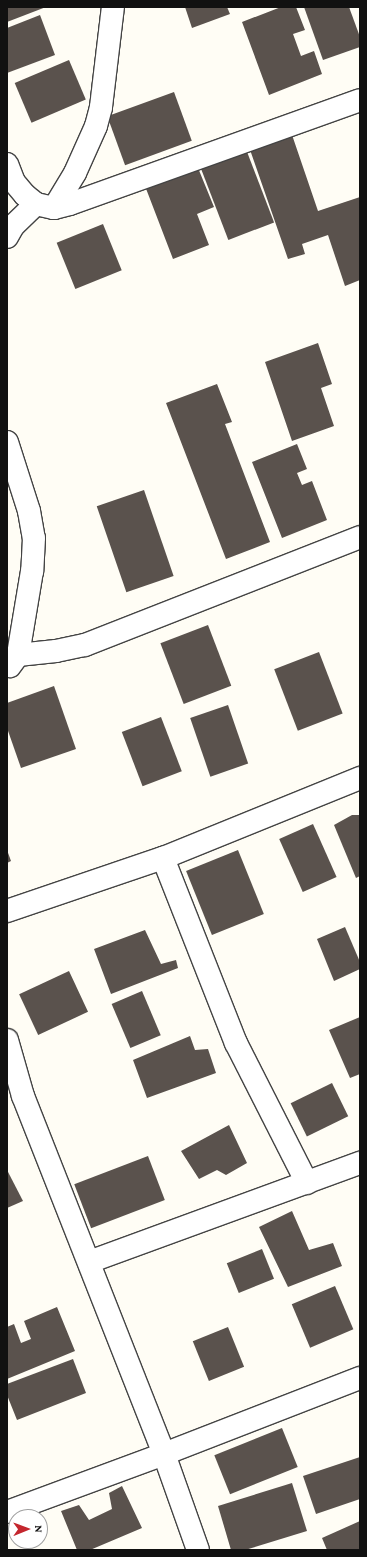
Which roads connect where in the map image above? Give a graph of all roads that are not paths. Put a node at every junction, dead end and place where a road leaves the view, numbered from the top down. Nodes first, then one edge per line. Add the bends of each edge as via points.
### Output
1 (113, 7) edge
2 (360, 100) edge
3 (7, 164) edge
4 (45, 206) junction
5 (7, 237) edge
6 (7, 442) edge
7 (360, 538) edge
8 (11, 662) edge
9 (360, 778) edge
10 (163, 858) junction
11 (7, 911) edge
12 (7, 1040) edge
13 (360, 1163) edge
14 (307, 1182) junction
15 (90, 1262) junction
16 (360, 1378) edge
17 (164, 1454) junction
18 (7, 1512) edge
19 (198, 1550) edge

1 - 4 street via 101,107 96,126 75,173
2 - 4 street via 70,204
3 - 4 street via 14,182 25,195
4 - 5 street via 13,226
6 - 8 street via 29,511 34,538 32,571
7 - 8 street via 85,645
9 - 10 street
10 - 11 street
10 - 14 street via 236,1043
12 - 15 street via 23,1096
13 - 14 street
14 - 15 street
15 - 17 street
16 - 17 street
17 - 18 street
17 - 19 street

